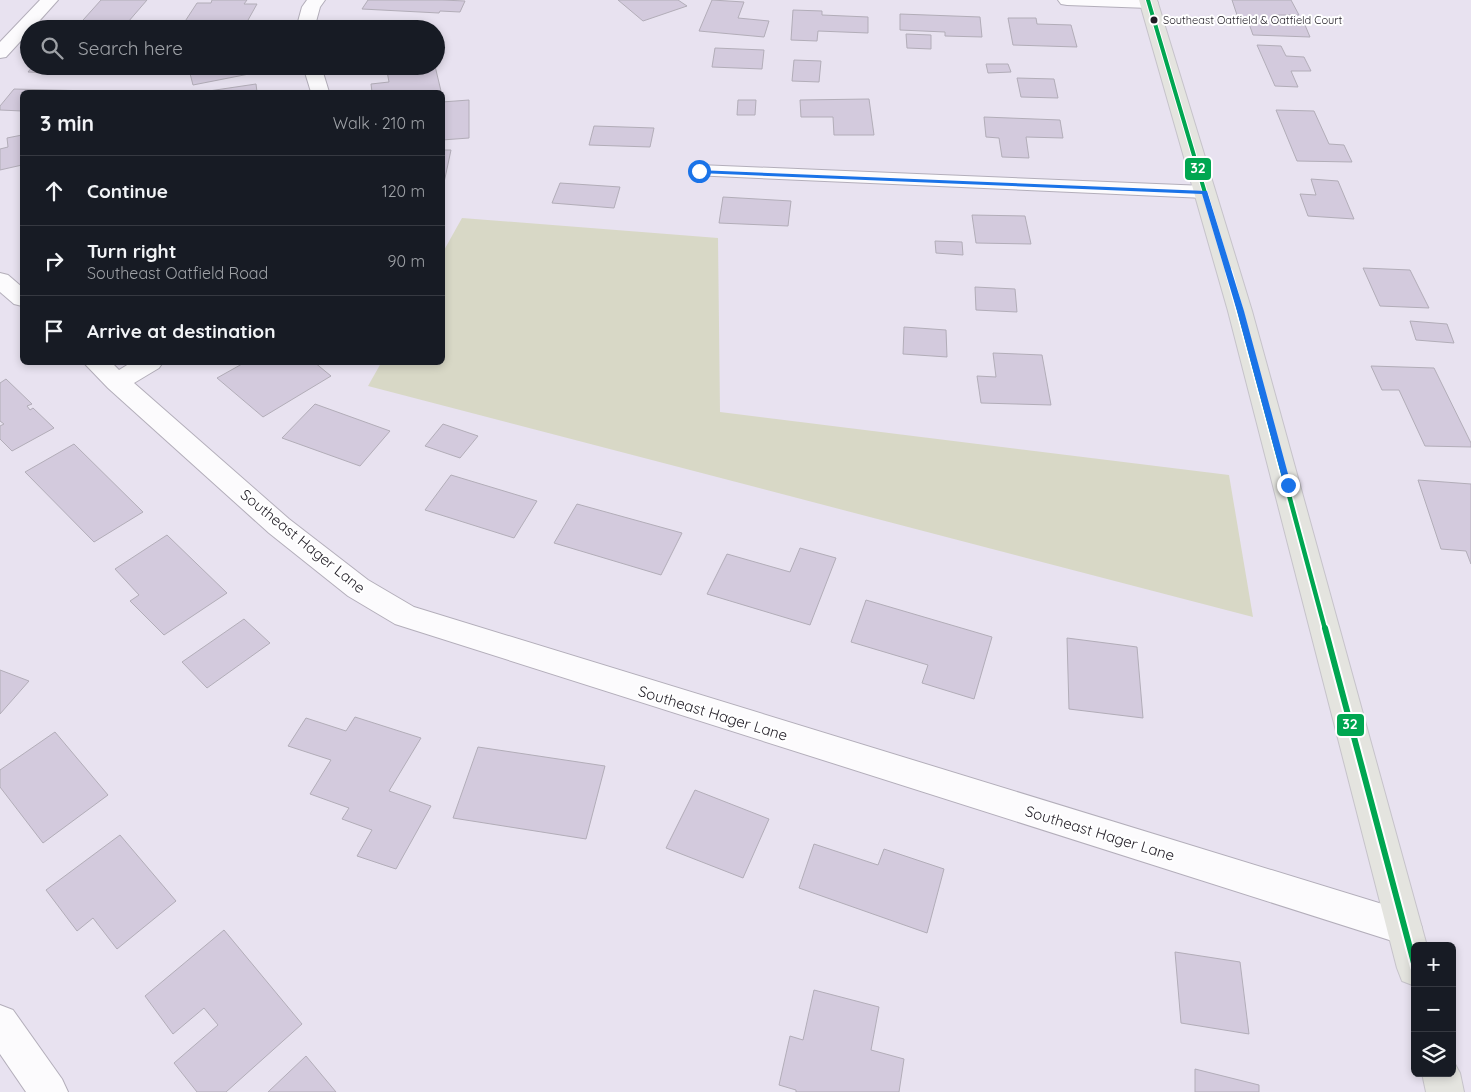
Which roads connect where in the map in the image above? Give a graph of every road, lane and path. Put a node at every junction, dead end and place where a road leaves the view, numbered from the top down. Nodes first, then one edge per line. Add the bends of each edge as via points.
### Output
1 (49, 0) edge
2 (316, 0) edge
3 (1068, 0) edge
4 (1148, 2) edge
5 (31, 20) edge
6 (308, 20) edge
7 (20, 31) edge
8 (0, 53) edge
9 (315, 75) edge
10 (319, 90) edge
11 (699, 171) dead end
12 (1205, 192) junction
13 (0, 280) edge
14 (20, 297) edge
15 (98, 365) edge
16 (146, 365) edge
17 (117, 382) junction
18 (1405, 928) junction
19 (1411, 952) edge
20 (0, 1023) edge
21 (1442, 1077) edge
22 (50, 1092) edge
23 (1445, 1092) edge

1 - 5 street
2 - 6 street
3 - 4 street
4 - 12 main road
7 - 8 street
9 - 10 street
11 - 12 street
12 - 18 main road via 1245,329
13 - 14 street
15 - 17 street, Southeast Hager Lane
16 - 17 street
17 - 18 street, Southeast Hager Lane via 279,526 358,588 405,616
18 - 19 main road
20 - 22 street
21 - 23 main road

